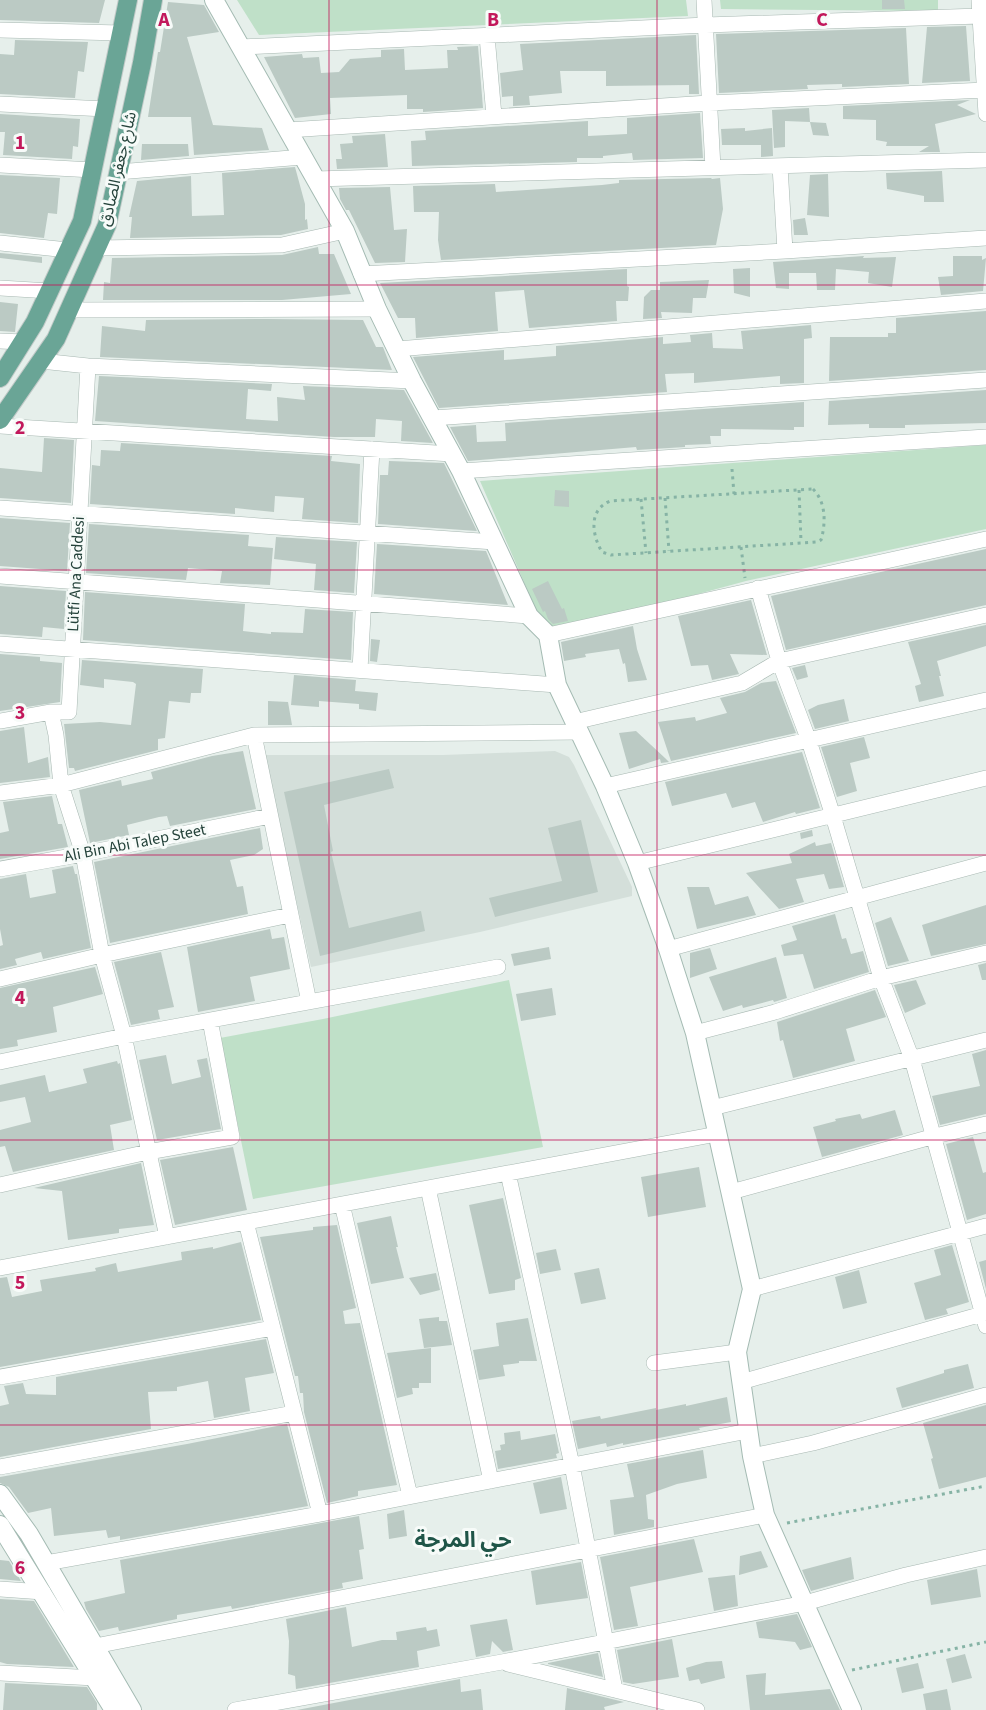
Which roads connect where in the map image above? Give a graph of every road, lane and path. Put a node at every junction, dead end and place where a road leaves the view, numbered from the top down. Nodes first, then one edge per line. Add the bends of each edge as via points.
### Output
1 (128, 0) edge
2 (153, 0) edge
3 (214, 0) edge
4 (704, 0) edge
5 (979, 0) edge
6 (980, 16) junction
7 (706, 26) junction
8 (0, 30) edge
9 (121, 33) junction
10 (487, 36) junction
11 (241, 47) junction
12 (985, 90) edge
13 (709, 103) junction
14 (0, 104) edge
15 (106, 109) junction
16 (986, 114) edge
17 (494, 116) junction
18 (288, 130) junction
19 (303, 157) junction
20 (986, 160) edge
21 (0, 165) edge
22 (780, 166) junction
23 (713, 168) junction
24 (93, 170) junction
25 (118, 172) junction
26 (315, 179) junction
27 (345, 231) junction
28 (986, 238) edge
29 (0, 243) edge
30 (97, 248) junction
31 (69, 250) junction
32 (785, 251) junction
33 (361, 274) junction
34 (0, 288) edge
35 (50, 291) junction
36 (986, 301) edge
37 (377, 309) junction
38 (69, 310) junction
39 (0, 341) edge
40 (22, 342) junction
41 (397, 350) junction
42 (41, 361) junction
43 (88, 366) junction
44 (0, 378) edge
45 (986, 380) edge
46 (412, 381) junction
47 (433, 418) junction
48 (0, 420) edge
49 (0, 426) edge
50 (84, 431) junction
51 (986, 437) edge
52 (372, 449) junction
53 (732, 453) junction
54 (452, 454) junction
55 (461, 471) junction
56 (799, 490) junction
57 (734, 494) junction
58 (664, 498) junction
59 (641, 499) junction
60 (0, 508) edge
61 (80, 514) junction
62 (368, 534) junction
63 (986, 539) edge
64 (495, 542) junction
65 (801, 543) junction
66 (741, 547) junction
67 (669, 551) junction
68 (646, 553) junction
69 (0, 576) edge
70 (76, 582) junction
71 (752, 589) junction
72 (364, 604) junction
73 (986, 615) edge
74 (529, 616) junction
75 (548, 635) junction
76 (0, 644) edge
77 (72, 649) junction
78 (779, 661) junction
79 (360, 670) junction
80 (557, 685) junction
81 (986, 700) edge
82 (51, 712) junction
83 (0, 721) edge
84 (577, 727) junction
85 (254, 735) junction
86 (809, 741) junction
87 (986, 778) edge
88 (61, 784) junction
89 (605, 786) junction
90 (0, 793) edge
91 (270, 816) junction
92 (833, 816) junction
93 (83, 854) junction
94 (637, 863) junction
95 (986, 863) edge
96 (0, 869) edge
97 (858, 897) junction
98 (290, 915) junction
99 (668, 949) junction
100 (986, 953) edge
101 (102, 955) junction
102 (498, 967) dead end
103 (881, 978) junction
104 (0, 979) edge
105 (309, 1002) junction
106 (210, 1020) junction
107 (695, 1033) junction
108 (124, 1036) junction
109 (986, 1040) edge
110 (912, 1059) junction
111 (0, 1062) edge
112 (712, 1108) junction
113 (986, 1124) edge
114 (717, 1134) junction
115 (935, 1136) junction
116 (148, 1152) junction
117 (508, 1173) junction
118 (0, 1185) edge
119 (428, 1188) junction
120 (731, 1192) junction
121 (342, 1204) junction
122 (246, 1222) junction
123 (986, 1226) edge
124 (960, 1233) junction
125 (167, 1237) junction
126 (0, 1268) edge
127 (752, 1289) junction
128 (985, 1317) edge
129 (273, 1328) junction
130 (737, 1352) junction
131 (654, 1363) dead end
132 (0, 1377) edge
133 (741, 1382) junction
134 (986, 1395) edge
135 (294, 1413) junction
136 (748, 1431) junction
137 (752, 1456) junction
138 (572, 1465) junction
139 (0, 1467) edge
140 (491, 1481) junction
141 (986, 1486) edge
142 (0, 1494) edge
143 (410, 1496) junction
144 (320, 1514) junction
145 (0, 1519) edge
146 (19, 1520) junction
147 (769, 1521) junction
148 (0, 1525) edge
149 (587, 1551) junction
150 (986, 1557) edge
151 (46, 1563) junction
152 (0, 1589) edge
153 (43, 1592) junction
154 (805, 1603) junction
155 (986, 1641) edge
156 (606, 1642) junction
157 (95, 1646) junction
158 (502, 1662) junction
159 (0, 1673) edge
160 (836, 1674) junction
161 (95, 1678) junction
162 (615, 1690) junction
163 (114, 1710) edge
164 (132, 1710) edge
165 (235, 1710) edge
166 (697, 1710) edge
167 (852, 1710) edge

1 - 9 main road, شارع جعفر الصادق
2 - 25 main road, شارع جعفر الصادق
3 - 11 street
4 - 7 street
5 - 6 street
6 - 7 street
6 - 12 street
7 - 10 street
7 - 13 street
8 - 9 street
9 - 15 main road, شارع جعفر الصادق
10 - 11 street
10 - 17 street
11 - 18 street
12 - 13 street
12 - 16 street
13 - 17 street
13 - 23 street
14 - 15 street
15 - 24 main road, شارع جعفر الصادق
17 - 18 street
18 - 19 street
19 - 25 street
19 - 26 street
20 - 22 street
21 - 24 street
22 - 23 street
22 - 32 street
23 - 26 street
24 - 31 main road, شارع جعفر الصادق via 82,221
25 - 30 main road, شارع جعفر الصادق via 107,225
26 - 27 street
27 - 30 street via 282,245
27 - 33 street
28 - 32 street
29 - 31 street
30 - 38 main road, شارع جعفر الصادق
31 - 35 main road, شارع جعفر الصادق
32 - 33 street
33 - 37 street
34 - 35 street
35 - 40 main road, شارع جعفر الصادق
36 - 41 street
37 - 38 street
37 - 41 street
38 - 42 main road, شارع جعفر الصادق
39 - 40 street
40 - 44 main road, شارع جعفر الصادق
41 - 46 street
42 - 43 street
42 - 48 main road, شارع جعفر الصادق
43 - 46 street
43 - 50 street, Lütfi Ana Caddesi
45 - 47 street
46 - 47 street
47 - 54 street
49 - 50 street
50 - 52 street
50 - 61 street, Lütfi Ana Caddesi
51 - 53 street
52 - 54 street
52 - 62 street
53 - 55 street
53 - 57 path
54 - 55 street
55 - 64 street
56 - 57 path
56 - 65 path
56 - 65 path via 813,489 820,496 824,512 821,540
57 - 58 path
58 - 59 path
58 - 67 path
59 - 68 path
59 - 68 path via 602,504 594,527 602,552
60 - 61 street
61 - 62 street
61 - 70 street, Lütfi Ana Caddesi
62 - 64 street
62 - 72 street
63 - 71 street
64 - 74 street
65 - 66 path
66 - 67 path
66 - 71 path
67 - 68 path
69 - 70 street
70 - 72 street
70 - 77 street, Lütfi Ana Caddesi
71 - 75 street
71 - 78 street
72 - 74 street
72 - 79 street
73 - 78 street
74 - 75 street
75 - 80 street
76 - 77 street
77 - 79 street
77 - 82 street, Lütfi Ana Caddesi via 69,712
78 - 84 street via 742,683
78 - 86 street
79 - 80 street
80 - 84 street
81 - 86 street
82 - 83 street, Lütfi Ana Caddesi
82 - 88 street
84 - 85 street
84 - 89 street
85 - 88 street
85 - 91 street
86 - 89 street
86 - 92 street
87 - 92 street
88 - 90 street
88 - 93 street
89 - 94 street
91 - 93 street, Ali Bin Abi Talep Steet
91 - 98 street
92 - 94 street
92 - 97 street
93 - 96 street, Ali Bin Abi Talep Steet
93 - 101 street
94 - 99 street
95 - 97 street
97 - 99 street
97 - 103 street
98 - 101 street
98 - 105 street
99 - 107 street
100 - 103 street
101 - 104 street
101 - 108 street
102 - 105 street
103 - 107 street
103 - 110 street
105 - 106 street
106 - 108 street
106 - 116 street via 232,1137
107 - 112 street
108 - 111 street
108 - 116 street
109 - 110 street
110 - 112 street
110 - 115 street
112 - 114 street
113 - 115 street
114 - 117 street
114 - 120 street
115 - 120 street
115 - 124 street
116 - 118 street
116 - 125 street
117 - 119 street
117 - 138 street
119 - 121 street
119 - 140 street
120 - 127 street
121 - 122 street
121 - 143 street
122 - 125 street
122 - 129 street
123 - 124 street
124 - 127 street
124 - 128 street
125 - 126 street
127 - 130 street
128 - 133 street
129 - 132 street
129 - 135 street
130 - 131 street
130 - 133 street
133 - 136 street
134 - 137 street
135 - 139 street
135 - 144 street
136 - 137 street
136 - 138 street
137 - 147 street
138 - 140 street
138 - 149 street
140 - 143 street
141 - 147 path
142 - 146 street
143 - 144 street
144 - 151 street
145 - 146 street
146 - 151 street
147 - 149 street
147 - 154 street
148 - 153 street
149 - 156 street
149 - 157 street
150 - 154 street
151 - 157 street
152 - 153 street
153 - 161 street
154 - 156 street
154 - 160 street
155 - 160 path
156 - 158 street
156 - 162 street
157 - 164 street
158 - 162 street
158 - 165 street
159 - 161 street
160 - 167 street
161 - 163 street
162 - 166 street

